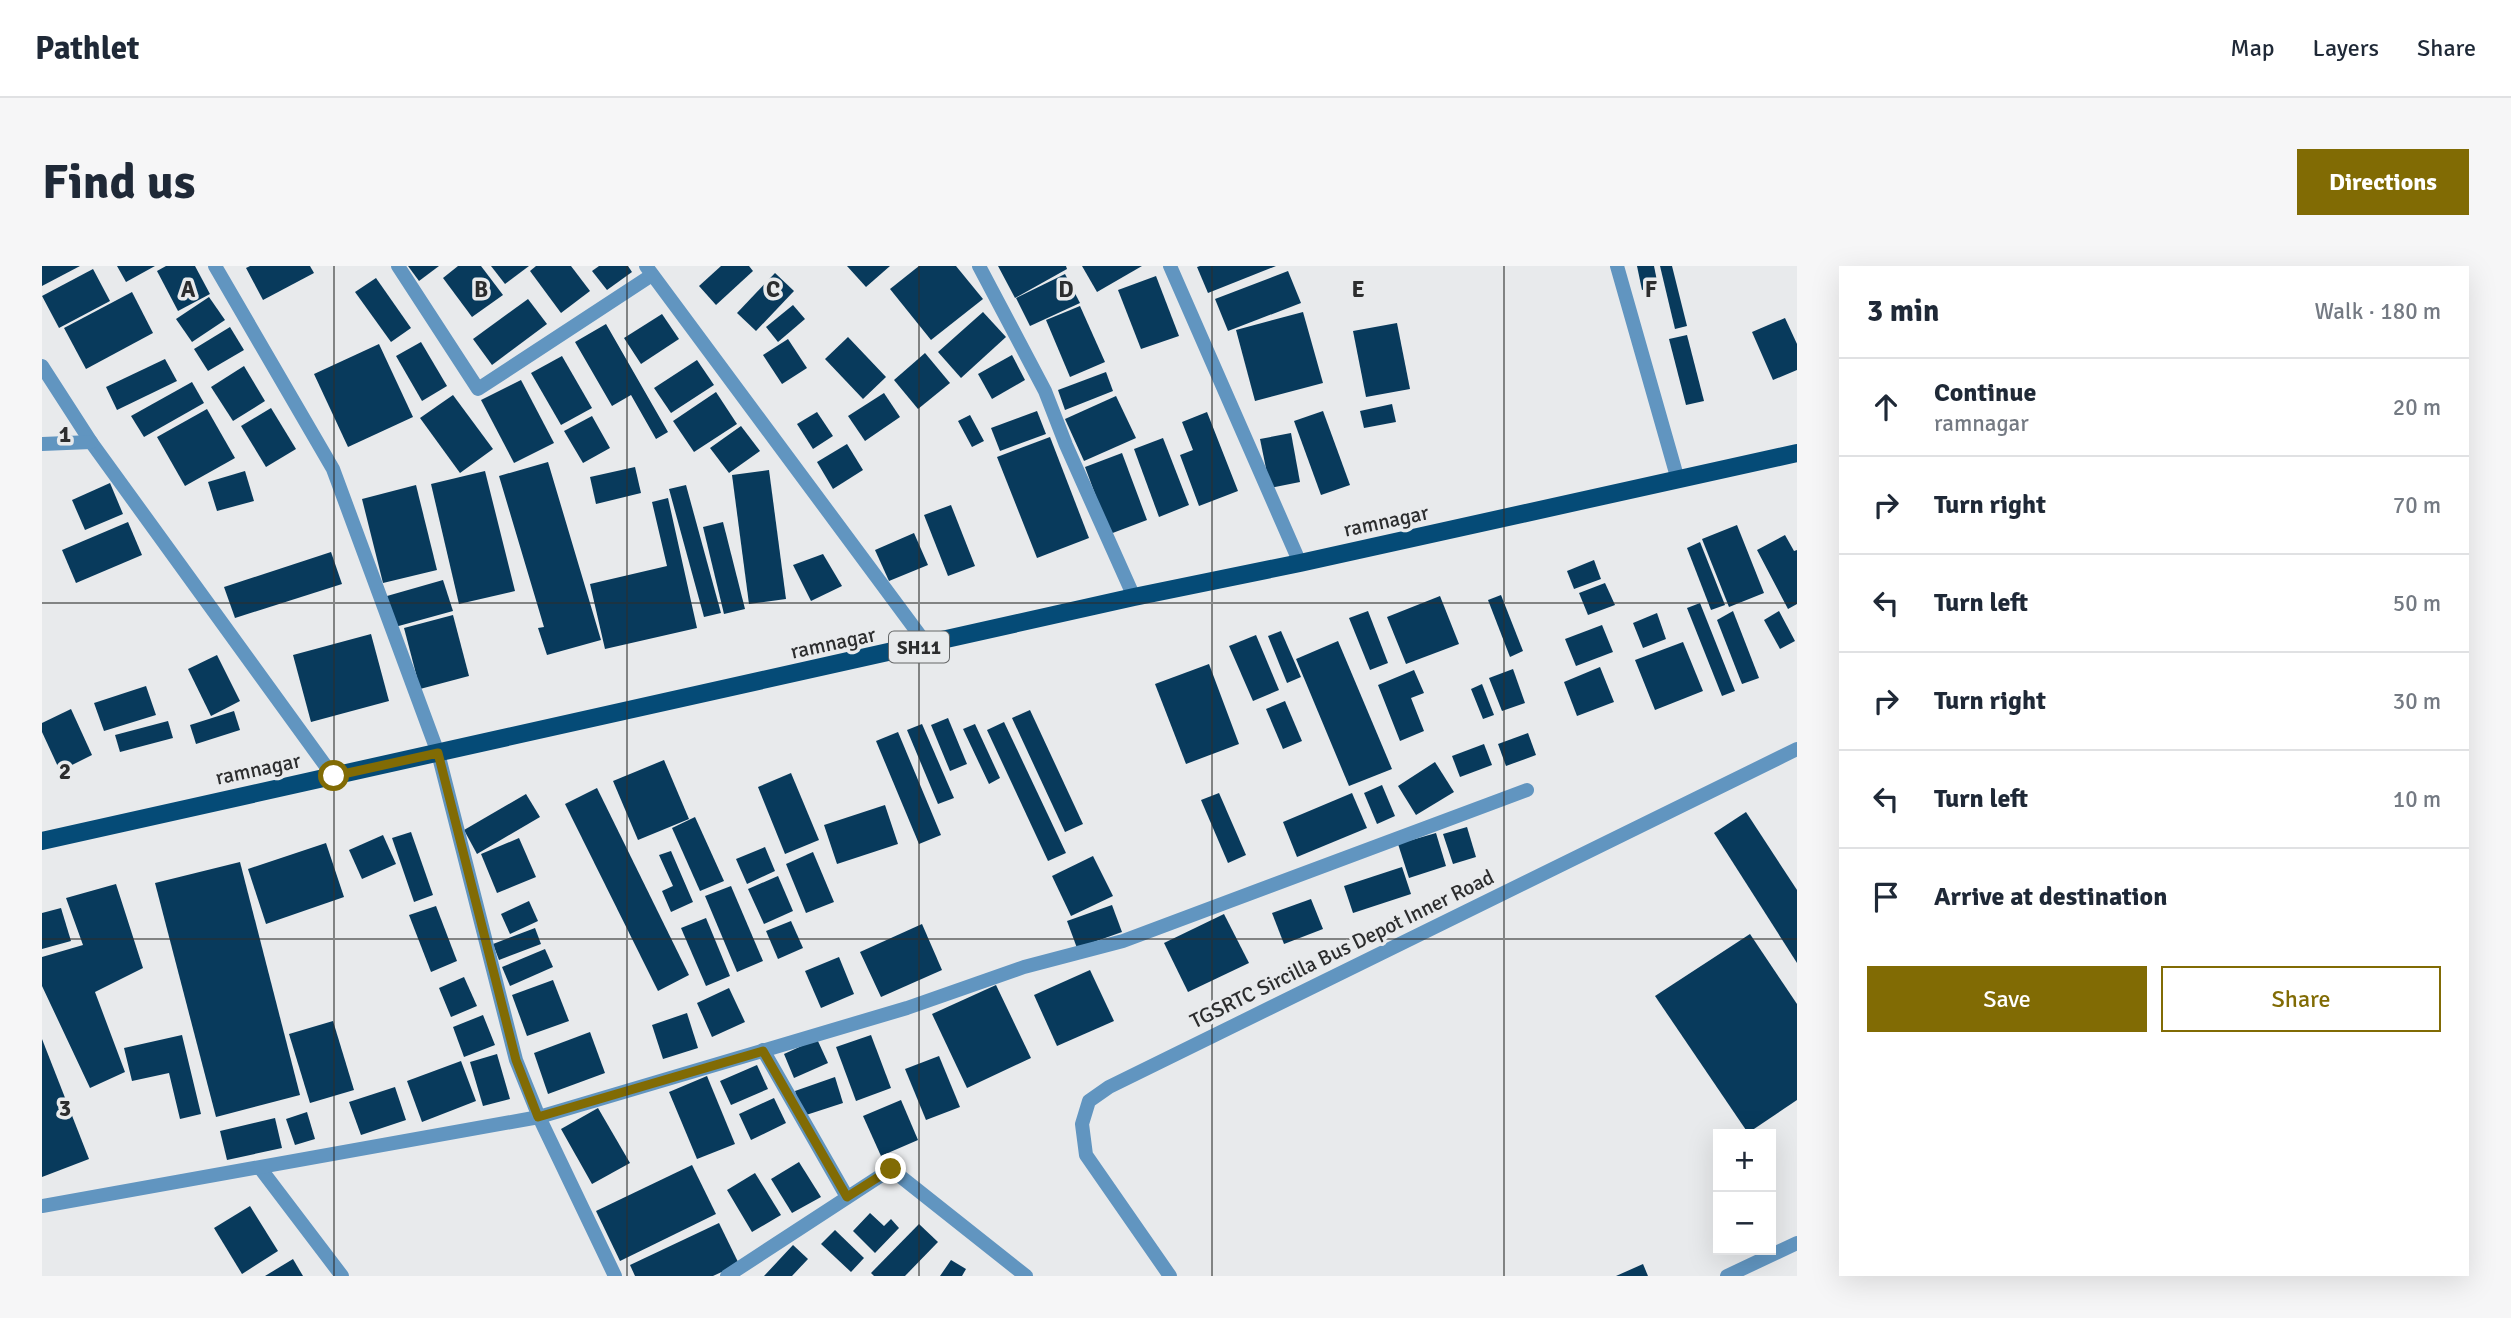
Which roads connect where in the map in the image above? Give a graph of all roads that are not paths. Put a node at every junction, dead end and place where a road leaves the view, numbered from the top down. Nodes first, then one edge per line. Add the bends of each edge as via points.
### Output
1 (215, 266) edge
2 (398, 266) edge
3 (979, 266) edge
4 (1170, 266) edge
5 (1617, 266) edge
6 (649, 271) edge
7 (42, 366) edge
8 (91, 442) junction
9 (42, 443) edge
10 (1797, 453) edge
11 (1678, 480) junction
12 (1300, 563) junction
13 (1134, 597) junction
14 (927, 645) junction
15 (1797, 749) edge
16 (438, 753) junction
17 (334, 776) junction
18 (1527, 790) dead end
19 (42, 841) edge
20 (763, 1051) junction
21 (538, 1117) junction
22 (260, 1168) junction
23 (847, 1197) junction
24 (42, 1206) edge
25 (1797, 1243) edge
26 (342, 1276) edge
27 (615, 1276) edge
28 (727, 1276) edge
29 (1026, 1276) edge
30 (1170, 1276) edge
31 (1727, 1276) edge

1 - 16 street via 333,469
2 - 6 street via 478,389
3 - 13 street via 1045,391
4 - 12 street
5 - 11 street
6 - 14 street
7 - 8 street
8 - 9 street
8 - 17 street
10 - 11 main road, ramnagar / SH11
11 - 12 main road, ramnagar / SH11
12 - 13 main road, ramnagar / SH11
13 - 14 main road, ramnagar / SH11
14 - 16 main road, ramnagar / SH11
15 - 30 street, TGSRTC Sircilla Bus Depot Inner Road via 1109,1087 1089,1101 1082,1124 1086,1155
16 - 17 main road, ramnagar / SH11
16 - 21 street via 516,1060
17 - 19 main road, ramnagar / SH11
18 - 20 street via 1123,941 1024,967
20 - 21 street
20 - 23 street
21 - 22 street
21 - 27 street
22 - 24 street
22 - 26 street
23 - 28 street
23 - 29 street via 891,1169
25 - 31 street

